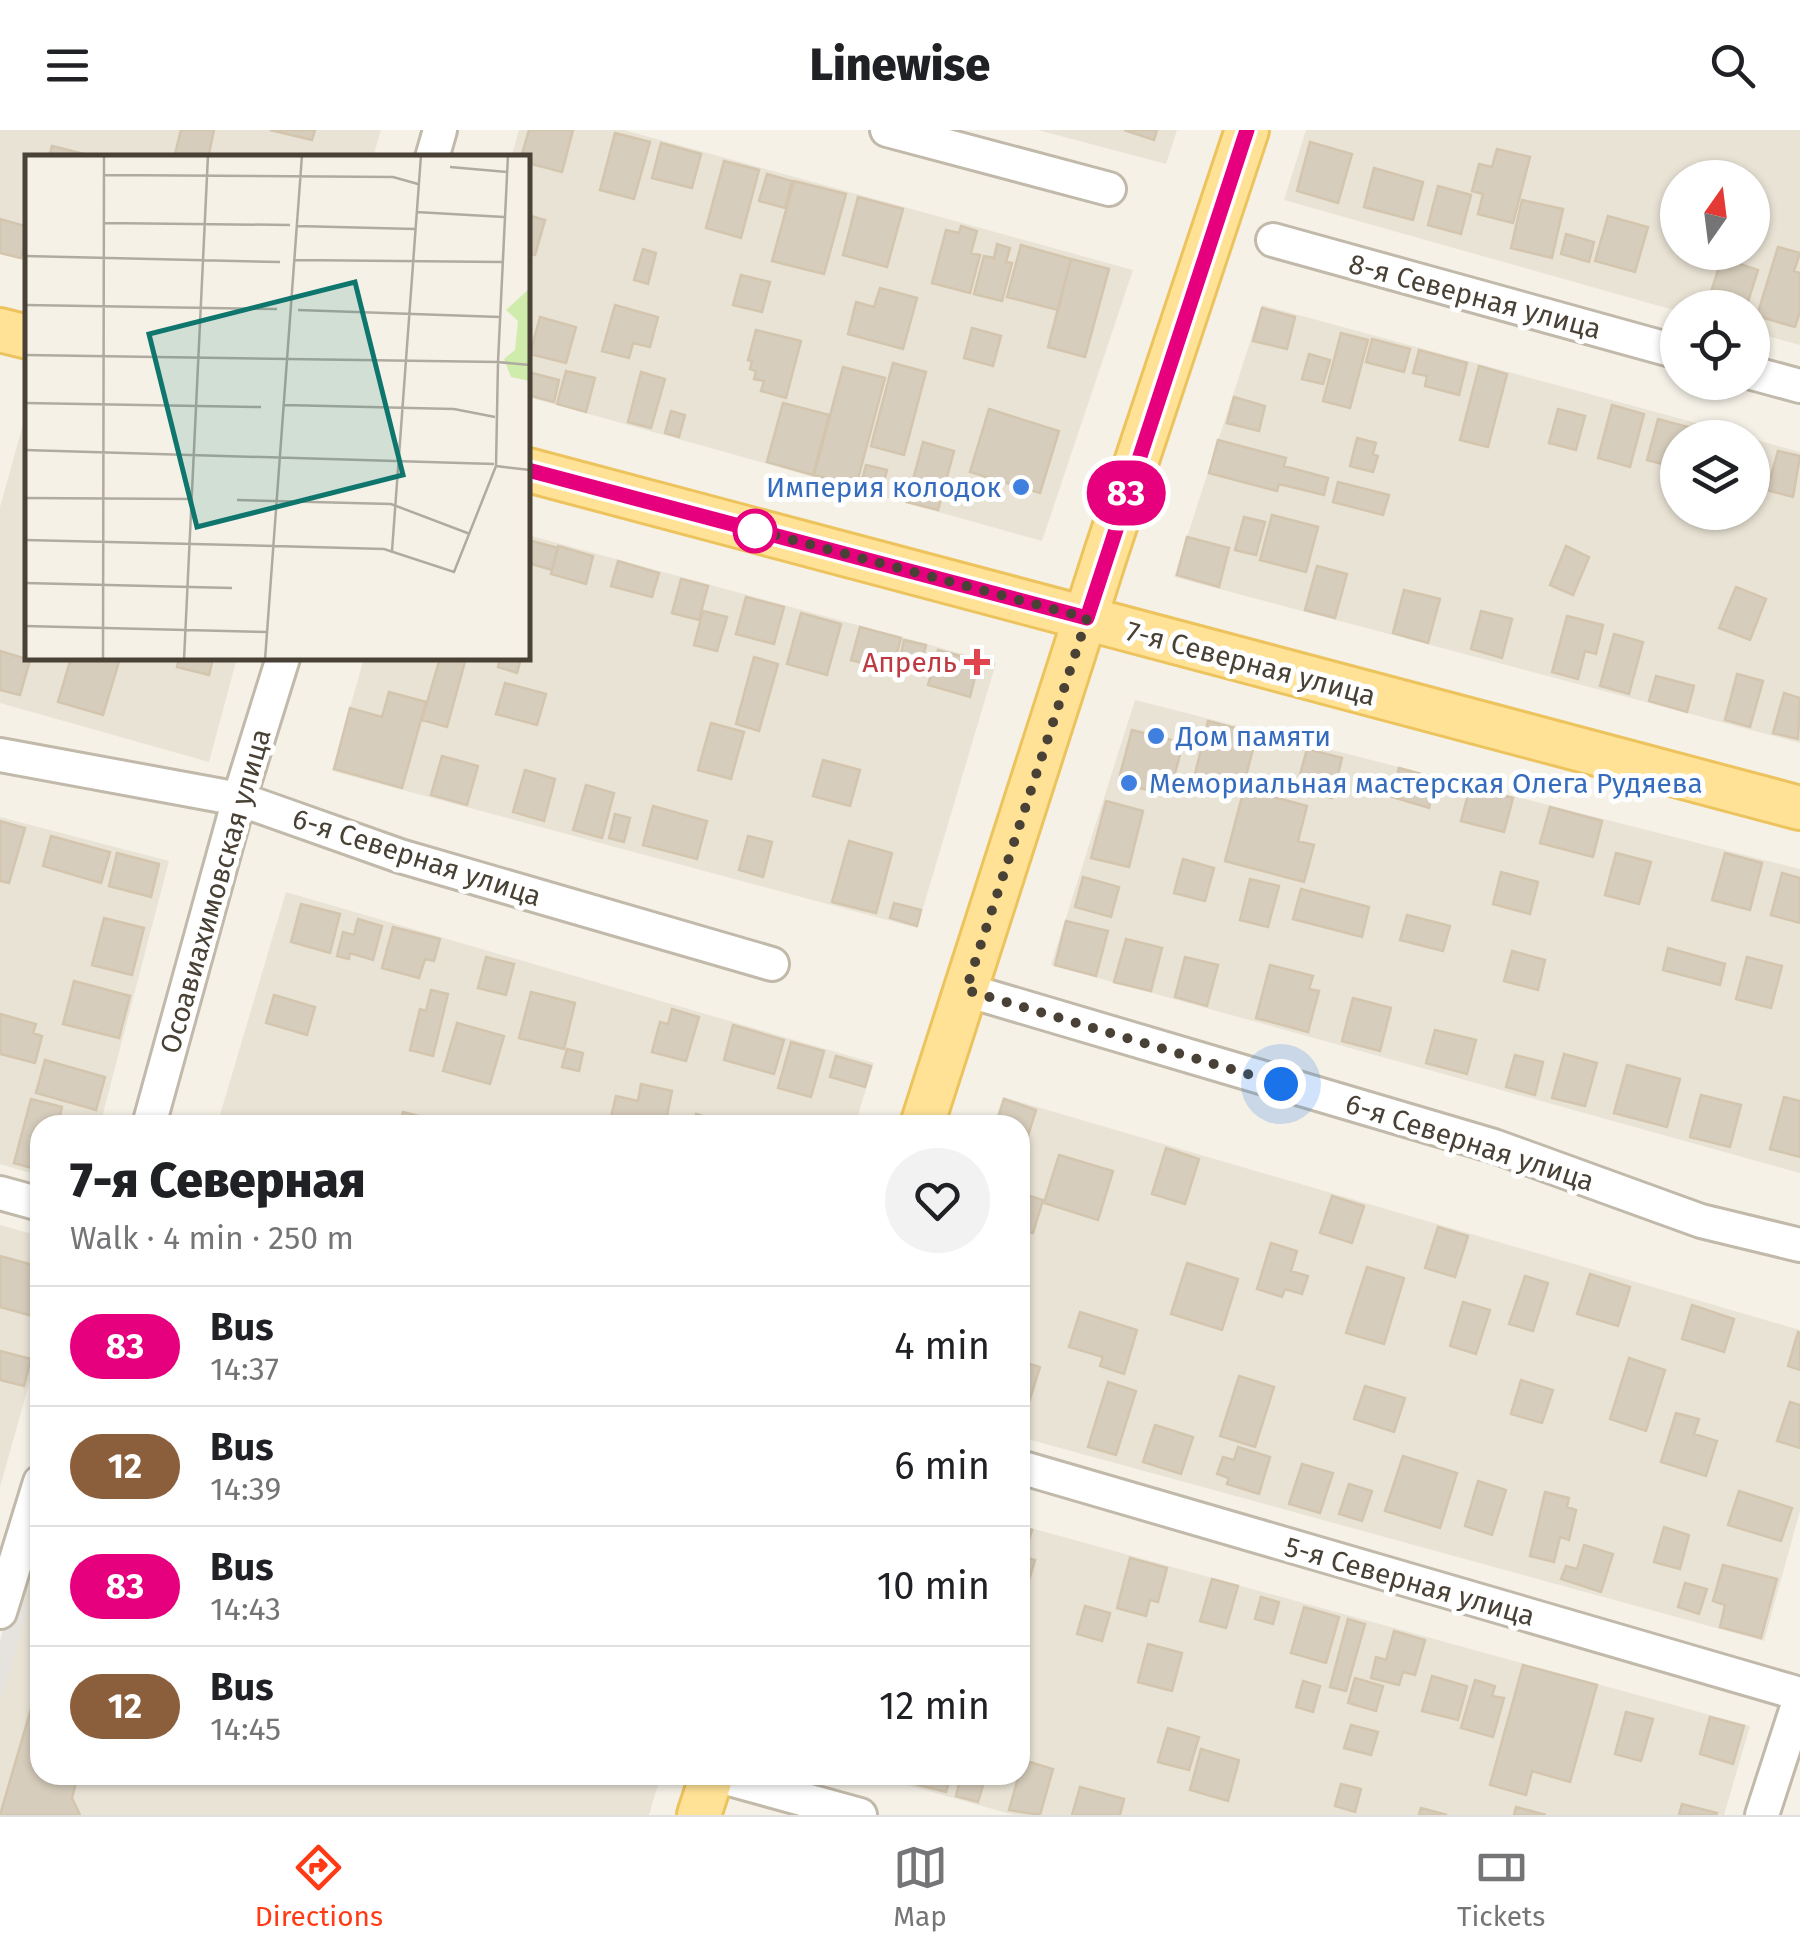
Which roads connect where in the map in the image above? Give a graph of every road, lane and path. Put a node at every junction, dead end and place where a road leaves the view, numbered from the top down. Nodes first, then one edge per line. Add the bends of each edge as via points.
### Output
1 (440, 130) edge
2 (887, 130) edge
3 (1247, 130) edge
4 (433, 155) edge
5 (1109, 189) dead end
6 (1273, 240) dead end
7 (0, 330) edge
8 (25, 336) edge
9 (1660, 347) edge
10 (1770, 378) edge
11 (1800, 386) edge
12 (530, 471) edge
13 (1087, 618) junction
14 (282, 660) edge
15 (0, 755) edge
16 (239, 799) junction
17 (1800, 808) edge
18 (772, 964) dead end
19 (966, 990) junction
20 (151, 1115) edge
21 (925, 1115) edge
22 (0, 1193) edge
23 (30, 1201) edge
24 (1800, 1246) edge
25 (1030, 1470) edge
26 (30, 1508) edge
27 (5, 1574) edge
28 (0, 1612) edge
29 (1800, 1696) edge
30 (710, 1785) edge
31 (750, 1785) edge
32 (699, 1815) edge
33 (860, 1815) edge
34 (1762, 1815) edge

1 - 4 street
2 - 5 street
3 - 13 main road
6 - 9 street, 8-я Северная улица
7 - 8 main road
10 - 11 street
12 - 13 main road, 7-я Северная улица
13 - 17 main road, 7-я Северная улица
13 - 19 main road
14 - 16 street, Осоавиахимовская улица
15 - 16 street, 6-я Северная улица
16 - 18 street, 6-я Северная улица via 400,856
16 - 20 street, Осоавиахимовская улица
19 - 21 main road
19 - 24 street, 6-я Северная улица via 1494,1146 1701,1221
22 - 23 street
25 - 29 street, 5-я Северная улица
26 - 27 street
27 - 28 street
29 - 34 street
30 - 32 main road
31 - 33 street

